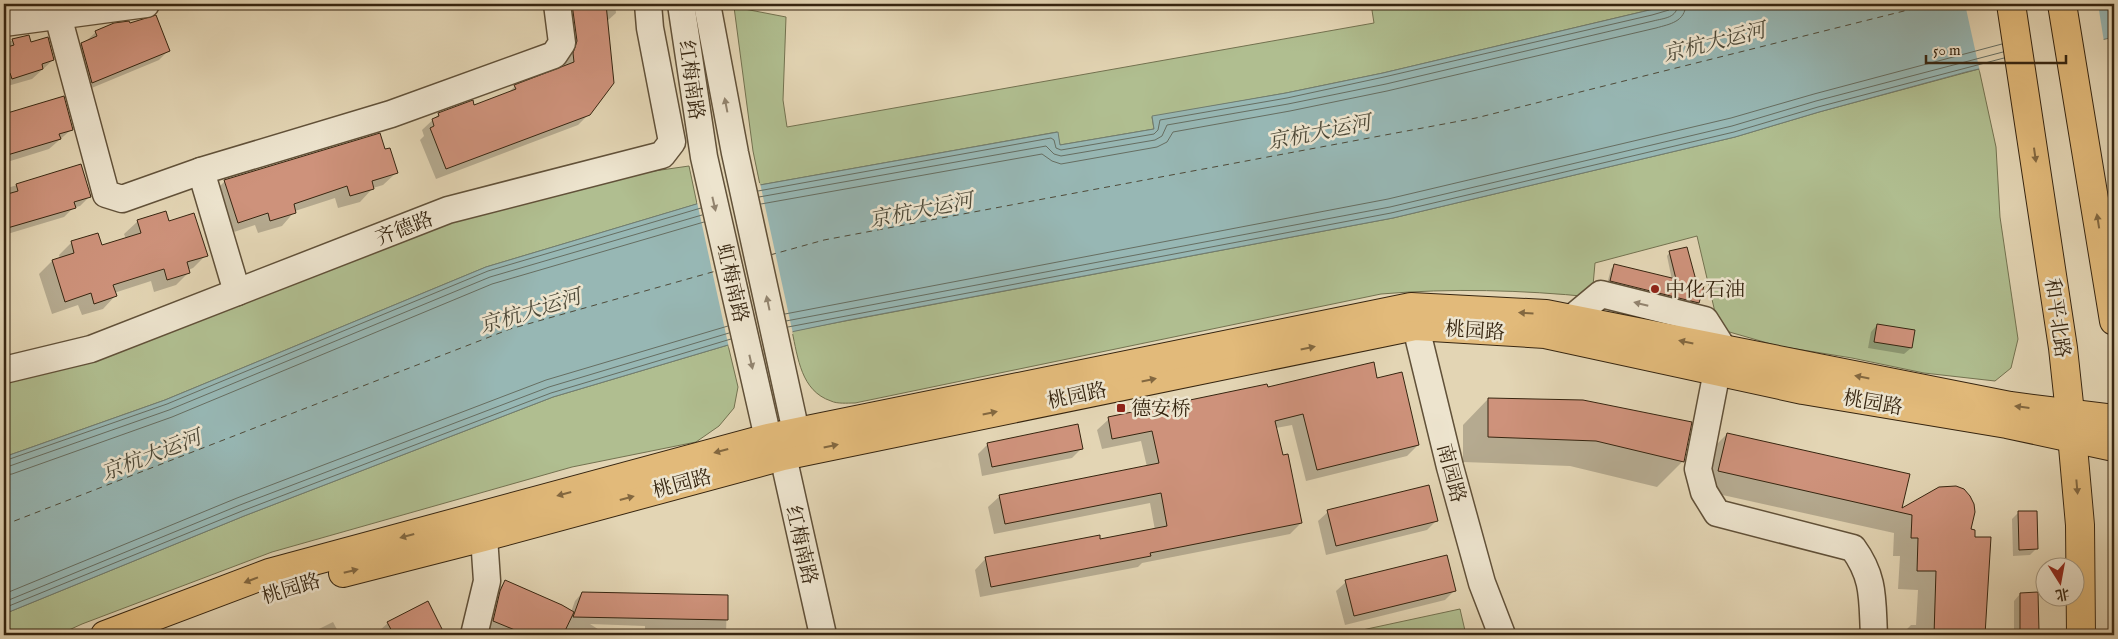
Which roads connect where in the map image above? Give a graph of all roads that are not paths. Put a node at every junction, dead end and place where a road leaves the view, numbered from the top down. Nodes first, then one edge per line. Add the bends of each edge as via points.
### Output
1 (146, 4) edge
2 (557, 4) edge
3 (648, 4) edge
4 (681, 4) edge
5 (707, 4) edge
6 (2011, 4) edge
7 (2062, 4) edge
8 (58, 16) junction
9 (4, 23) edge
10 (735, 153) joint
11 (704, 156) joint
12 (201, 171) junction
13 (238, 292) junction
14 (1413, 316) junction
15 (2114, 321) edge
16 (1720, 361) junction
17 (4, 370) edge
18 (762, 410) joint
19 (2114, 419) edge
20 (2072, 426) junction
21 (796, 432) junction
22 (776, 447) junction
23 (2114, 447) edge
24 (484, 537) junction
25 (105, 635) edge
26 (156, 635) edge
27 (474, 635) edge
28 (822, 635) edge
29 (1502, 635) edge
30 (1874, 635) edge
31 (2081, 635) edge

1 - 8 street
2 - 12 street via 562,43 554,55 391,114
3 - 13 street, 齐德路 via 672,142 662,155 448,210
4 - 11 street, 红梅南路
10 -> 5 street, 红梅南路
6 -> 20 main road, 和平北路
15 -> 7 main road
8 - 9 street
8 - 12 street via 106,194 122,199
21 -> 10 street, 虹梅南路
11 -> 18 street, 虹梅南路
12 - 13 street
13 - 17 street, 齐德路 via 91,349
14 - 16 main road, 桃园路
16 -> 14 main road, 桃园路 via 1546,314
14 - 21 main road, 桃园路
22 -> 14 main road, 桃园路
14 - 29 street, 南园路 via 1482,583
16 - 20 main road, 桃园路 via 2010,406
16 - 30 street via 1698,469 1704,492 1717,513 1852,548 1864,563 1871,584
18 - 22 street, 红梅南路
19 - 20 main road
20 - 23 main road
20 -> 31 main road, 和平北路 via 2080,525
21 - 22 main road, 桃园路
24 -> 22 main road, 桃园路
22 -> 25 main road via 269,573
22 - 28 street, 红梅南路
26 -> 24 main road, 桃园路 via 283,588
24 - 27 street via 487,581

